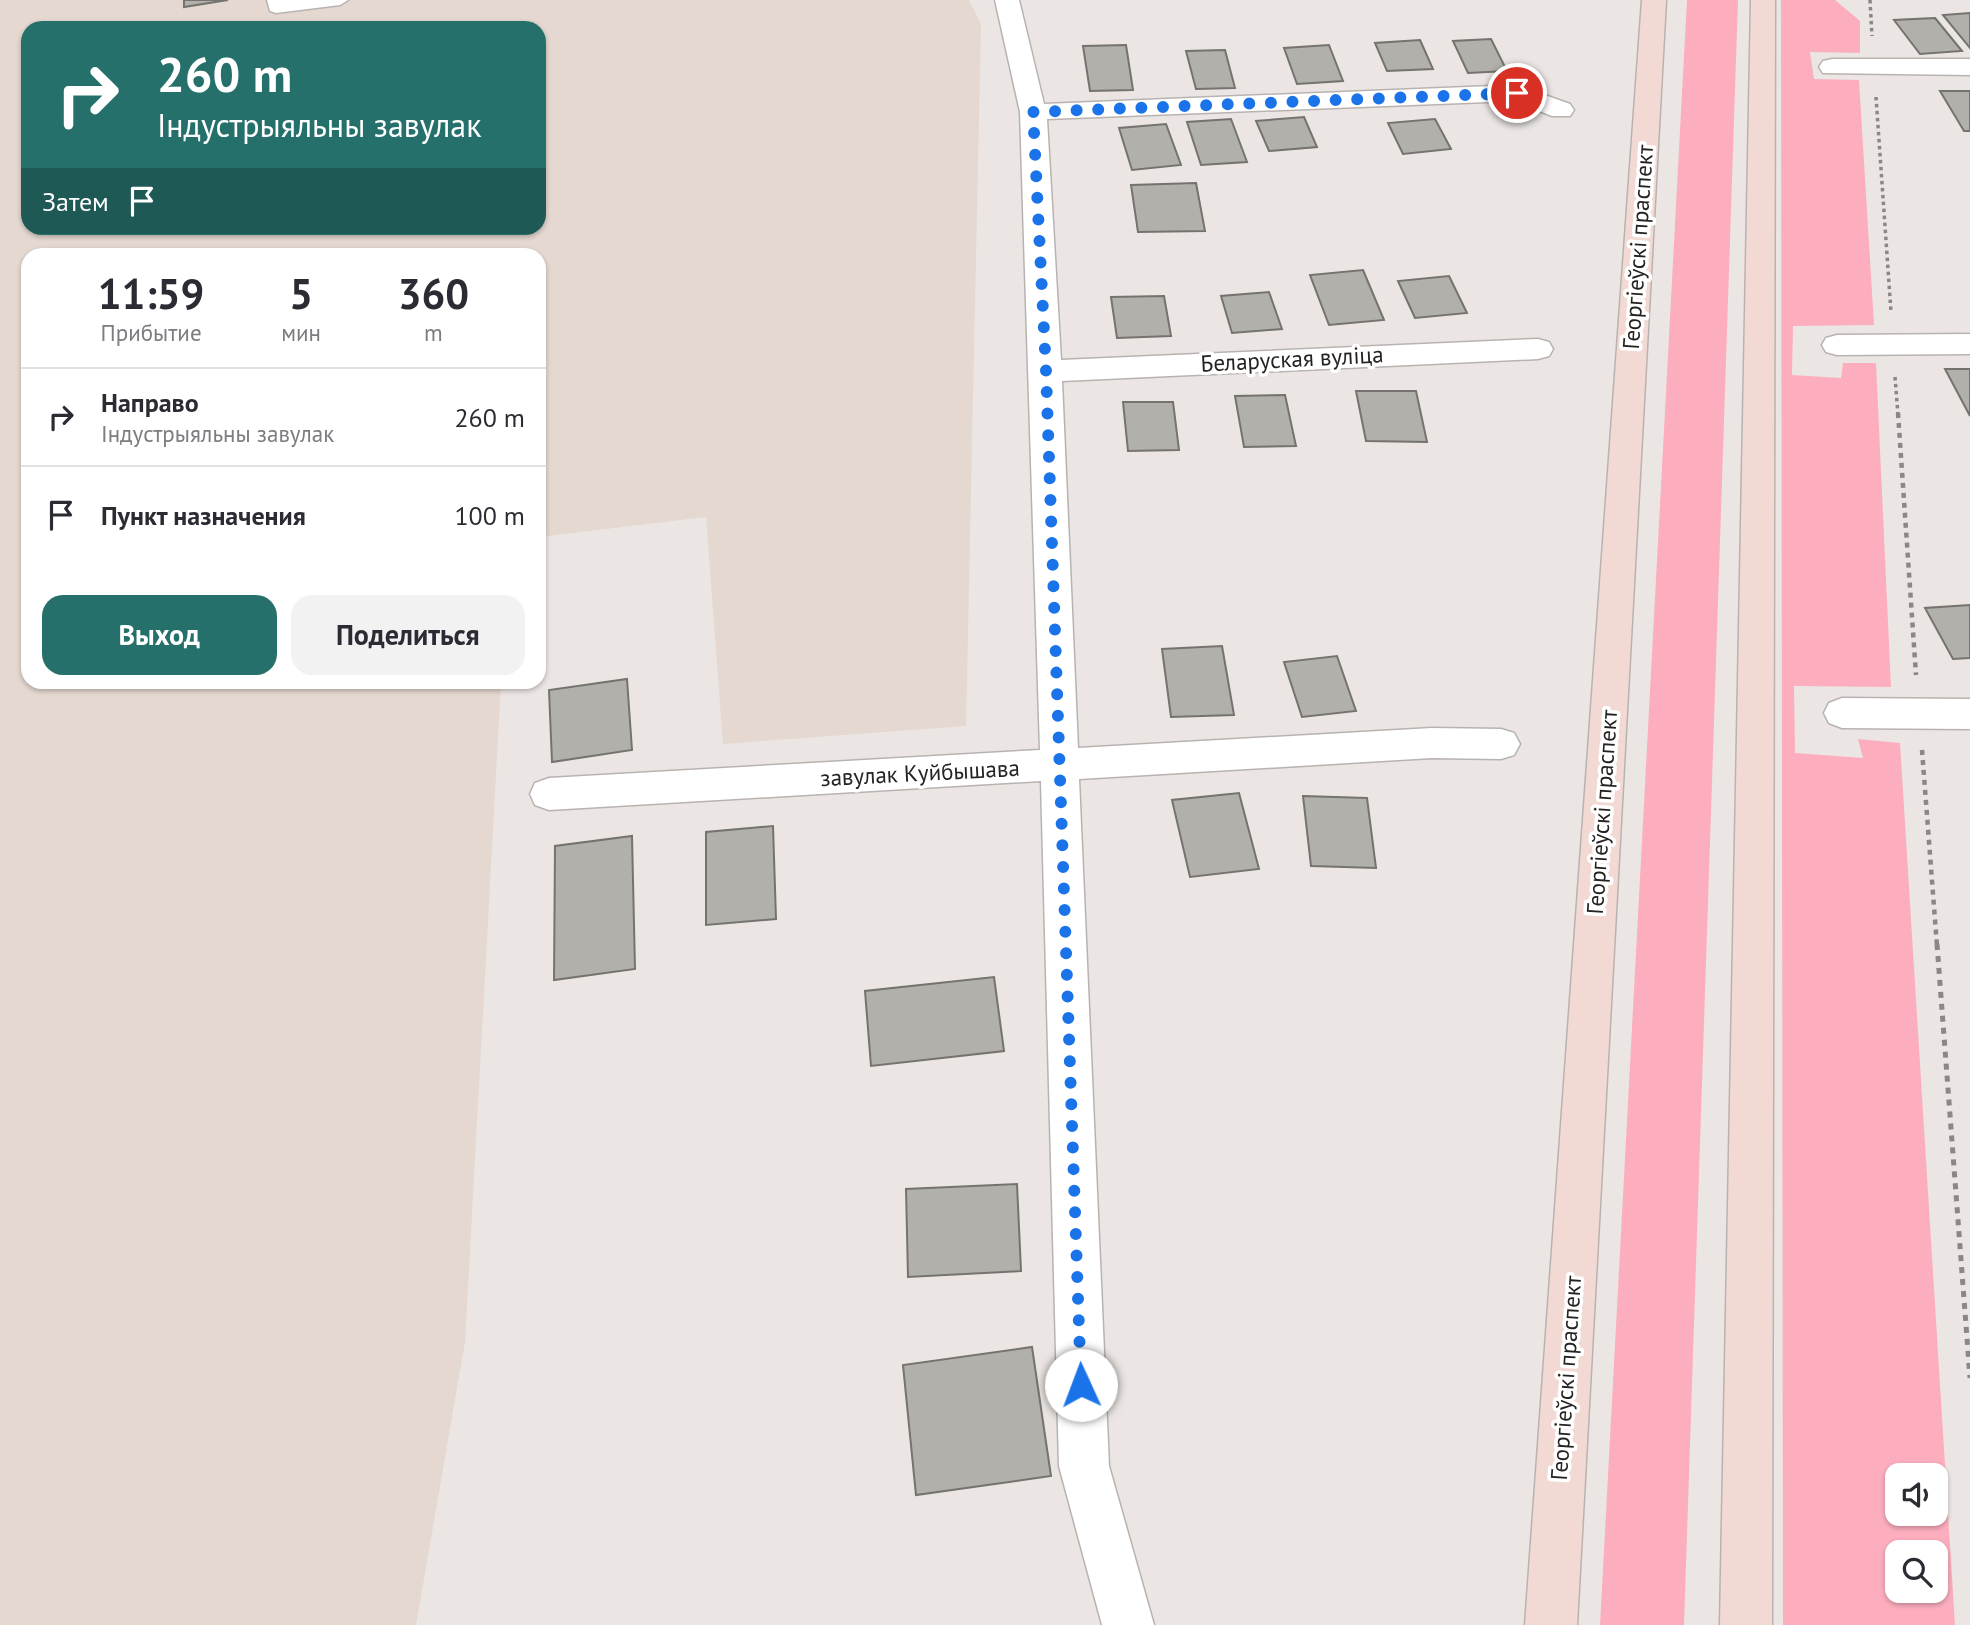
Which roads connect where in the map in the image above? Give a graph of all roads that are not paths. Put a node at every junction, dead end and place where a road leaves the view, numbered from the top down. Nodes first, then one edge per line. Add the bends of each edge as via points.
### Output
1 (275, 0) edge
2 (340, 0) edge
3 (1007, 0) edge
4 (1654, 0) edge
5 (1763, 0) edge
6 (1832, 67) dead end
7 (1970, 67) edge
8 (1561, 110) dead end
9 (1033, 112) junction
10 (1970, 344) edge
11 (1837, 345) dead end
12 (1538, 348) dead end
13 (1046, 371) junction
14 (1842, 713) dead end
15 (1970, 714) edge
16 (1501, 744) dead end
17 (1059, 765) junction
18 (549, 794) dead end
19 (1128, 1625) edge
20 (1551, 1625) edge
21 (1746, 1625) edge

1 - 2 lane via 276,8
3 - 9 street
4 - 20 main road, Георгіеўскі праспект
5 - 21 main road
6 - 7 street
8 - 9 street via 1517,93
9 - 13 street
10 - 11 street
12 - 13 street, Беларуская вуліца
13 - 17 street
14 - 15 street
16 - 17 street, завулак Куйбышава via 1433,743
17 - 18 street, завулак Куйбышава
17 - 19 street via 1084,1466

